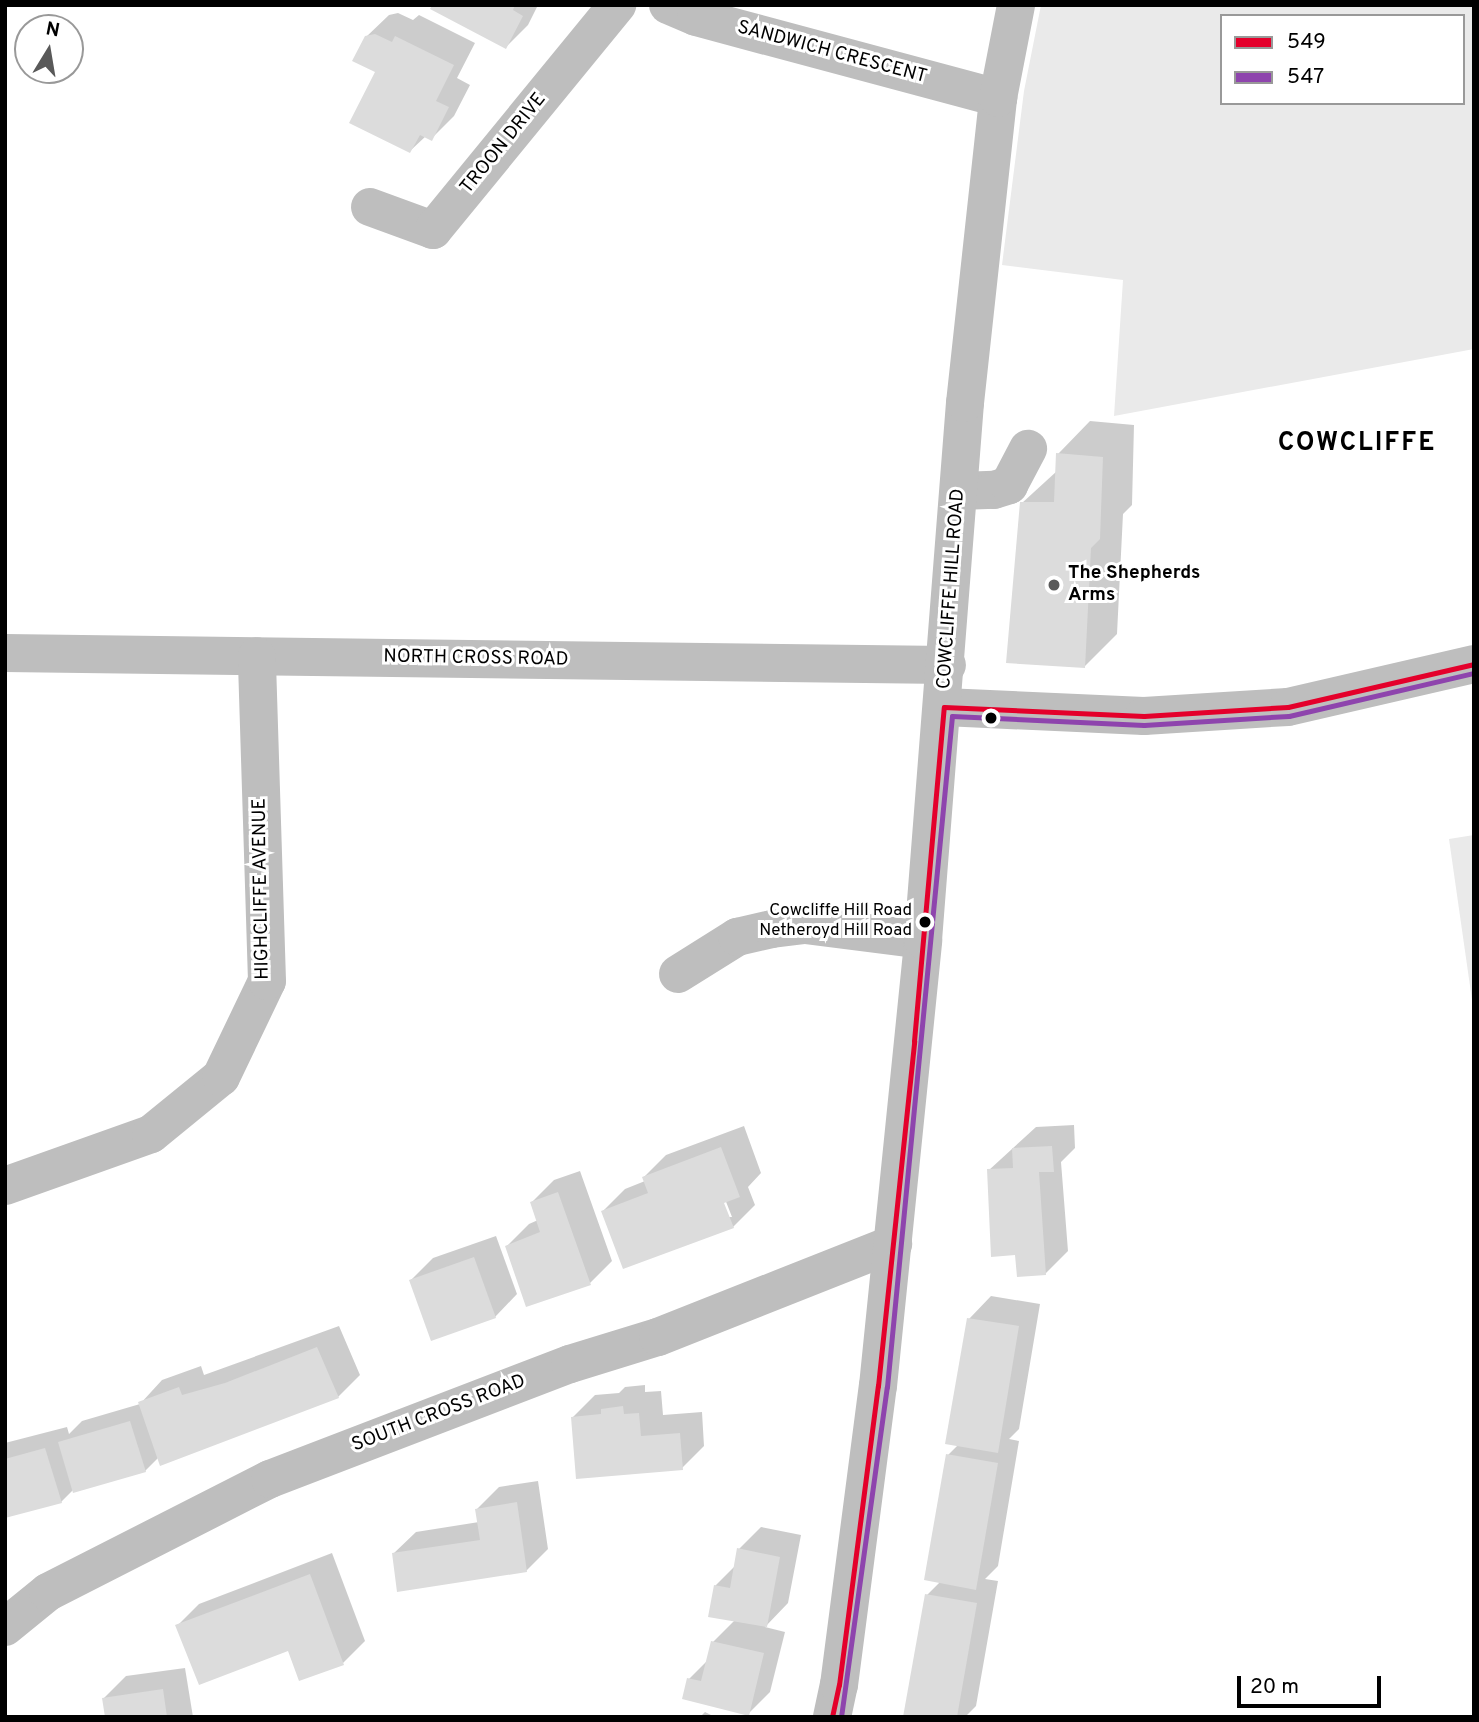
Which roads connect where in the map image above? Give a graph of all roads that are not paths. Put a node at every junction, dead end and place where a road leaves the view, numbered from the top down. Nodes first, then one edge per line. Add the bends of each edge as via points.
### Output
1 (617, 5) edge
2 (668, 5) edge
3 (1016, 5) edge
4 (999, 98) junction
5 (370, 207) dead end
6 (1028, 449) dead end
7 (959, 491) junction
8 (5, 653) edge
9 (257, 656) junction
10 (1474, 664) edge
11 (947, 665) junction
12 (944, 707) junction
13 (923, 940) junction
14 (678, 974) dead end
15 (5, 1186) edge
16 (893, 1244) junction
17 (5, 1627) edge
18 (832, 1717) edge

1 - 5 street, TROON DRIVE via 433,230
2 - 4 street, SANDWICH CRESCENT via 696,17
3 - 4 street, COWCLIFFE HILL ROAD
4 - 7 street, COWCLIFFE HILL ROAD
6 - 7 street via 1009,485
7 - 11 street, COWCLIFFE HILL ROAD
8 - 9 street, NORTH CROSS ROAD
9 - 11 street, NORTH CROSS ROAD
9 - 15 street, HIGHCLIFFE AVENUE via 267,981 222,1077 151,1134
10 - 12 street via 1288,707 1144,716
11 - 12 street, COWCLIFFE HILL ROAD
12 - 13 street, COWCLIFFE HILL ROAD
13 - 14 street via 805,925 772,929 737,937
13 - 16 street, COWCLIFFE HILL ROAD
16 - 17 street, SOUTH CROSS ROAD via 658,1338 569,1364 270,1479 48,1592
16 - 18 street, COWCLIFFE HILL ROAD via 852,1590

